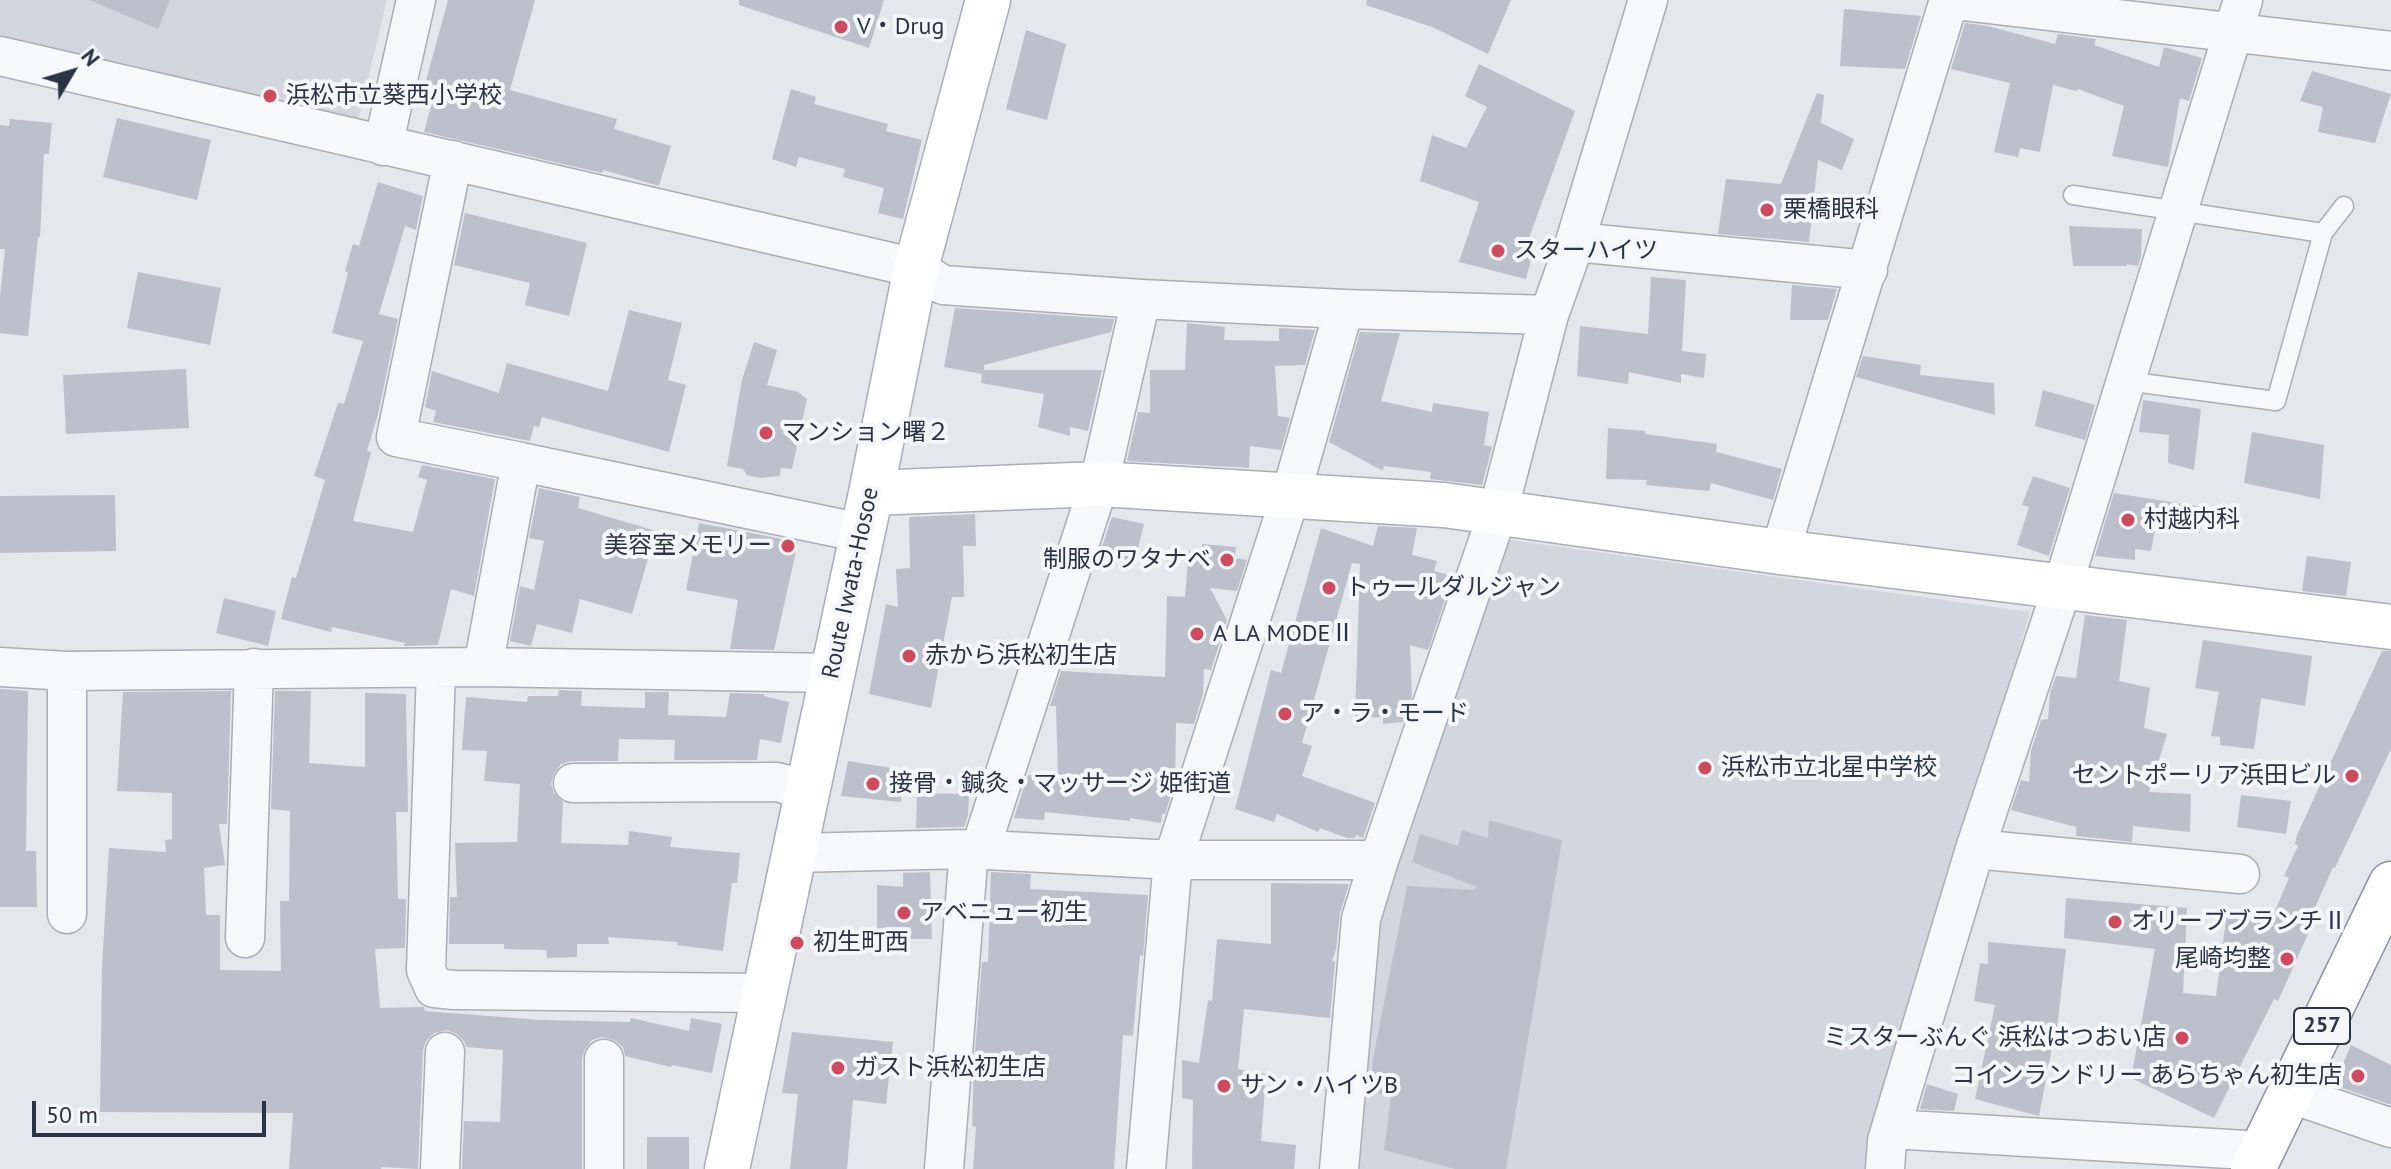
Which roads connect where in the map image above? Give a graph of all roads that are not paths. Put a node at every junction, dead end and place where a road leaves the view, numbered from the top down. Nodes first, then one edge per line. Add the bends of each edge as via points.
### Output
1 (416, 0) edge
2 (988, 0) edge
3 (1648, 0) edge
4 (1951, 0) edge
5 (2238, 16) edge
6 (2391, 51) edge
7 (0, 56) edge
8 (383, 146) junction
9 (453, 160) junction
10 (2073, 195) dead end
11 (2344, 206) dead end
12 (2179, 211) junction
13 (2323, 233) junction
14 (1575, 242) junction
15 (916, 268) junction
16 (1868, 270) junction
17 (1141, 299) junction
18 (1344, 309) junction
19 (1549, 315) junction
20 (2126, 381) junction
21 (521, 462) junction
22 (1099, 484) junction
23 (1291, 494) junction
24 (1498, 512) junction
25 (866, 513) junction
26 (1780, 552) junction
27 (2063, 585) junction
28 (2391, 627) edge
29 (0, 667) edge
30 (483, 667) junction
31 (254, 668) junction
32 (436, 669) junction
33 (67, 671) junction
34 (833, 673) junction
35 (573, 783) dead end
36 (807, 790) junction
37 (1975, 849) junction
38 (974, 850) junction
39 (793, 853) junction
40 (1173, 860) junction
41 (1379, 860) junction
42 (2240, 874) dead end
43 (2391, 884) edge
44 (67, 914) dead end
45 (245, 938) dead end
46 (763, 993) junction
47 (445, 1052) dead end
48 (604, 1059) dead end
49 (2289, 1093) junction
50 (2391, 1128) edge
51 (1891, 1129) junction
52 (2258, 1160) edge
53 (440, 1169) edge
54 (604, 1169) edge
55 (727, 1169) edge
56 (944, 1169) edge
57 (1146, 1169) edge
58 (1339, 1169) edge
59 (1885, 1169) edge

1 - 8 street
2 - 15 main road, Route Iwata-Hosoe
3 - 14 street
4 - 5 street
4 - 16 street
5 - 6 street
5 - 12 street
7 - 8 street
8 - 9 street
9 - 15 street
9 - 21 street via 396,437
10 - 12 lane
11 - 13 lane
12 - 13 lane
12 - 20 street
13 - 20 lane via 2276,401
14 - 16 street
14 - 19 street
15 - 17 street via 943,285
15 - 25 main road, Route Iwata-Hosoe
16 - 26 street
17 - 18 street
17 - 22 street
18 - 19 street
18 - 23 street
19 - 24 street
20 - 27 street
21 - 25 street
21 - 30 street
22 - 23 main road
22 - 25 main road
22 - 38 street
23 - 24 main road
23 - 40 street
24 - 26 main road
24 - 41 street
25 - 34 main road, Route Iwata-Hosoe
26 - 27 main road
27 - 28 main road
27 - 37 street
29 - 33 street
30 - 32 street
30 - 34 street
31 - 32 street
31 - 33 street
31 - 45 street
32 - 46 street via 426,970 434,988
33 - 44 street
34 - 36 main road, Route Iwata-Hosoe
35 - 36 street via 777,782
36 - 39 main road, Route Iwata-Hosoe
37 - 42 street
37 - 51 street
38 - 39 street
38 - 40 street
38 - 56 street
39 - 46 main road, Route Iwata-Hosoe
40 - 41 street
40 - 57 street
41 - 58 street via 1361,919
43 - 49 main road, 257
46 - 55 main road, Route Iwata-Hosoe
47 - 53 street
48 - 54 street
49 - 50 street
49 - 52 main road, 257
51 - 52 street
51 - 59 street

